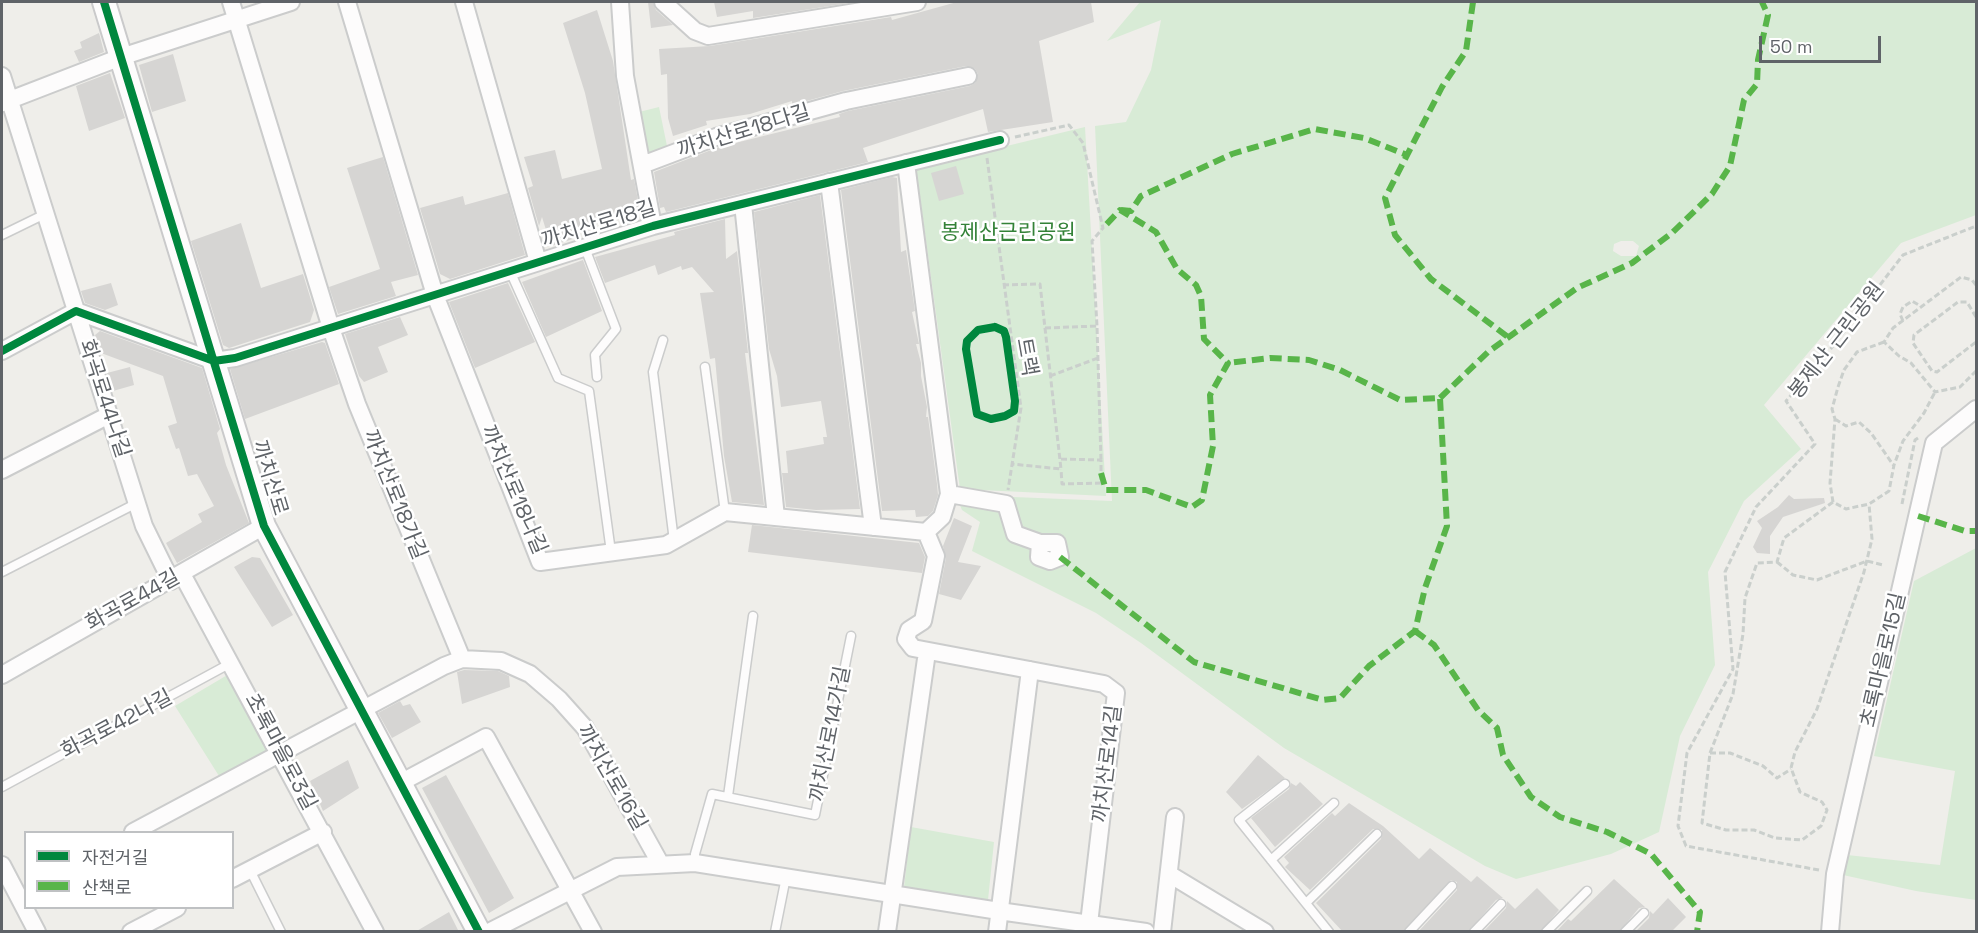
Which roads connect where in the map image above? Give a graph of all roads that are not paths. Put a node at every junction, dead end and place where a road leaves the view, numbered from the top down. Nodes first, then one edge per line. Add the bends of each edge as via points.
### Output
1 (104, 2) edge
2 (231, 2) edge
3 (291, 2) edge
4 (347, 2) edge
5 (464, 2) edge
6 (620, 2) edge
7 (663, 2) edge
8 (917, 2) edge
9 (236, 19) junction
10 (122, 57) junction
11 (2, 76) edge
12 (968, 76) dead end
13 (5, 101) edge
14 (992, 142) road end
15 (906, 163) junction
16 (642, 165) junction
17 (829, 182) junction
18 (743, 204) junction
19 (45, 214) junction
20 (653, 226) junction
21 (2, 235) edge
22 (585, 248) junction
23 (538, 262) junction
24 (510, 271) junction
25 (435, 295) junction
26 (76, 311) junction
27 (331, 327) junction
28 (663, 340) dead end
29 (2, 351) edge
30 (214, 361) junction
31 (705, 367) dead end
32 (597, 377) dead end
33 (1977, 409) edge
34 (109, 415) junction
35 (2, 470) edge
36 (949, 494) junction
37 (137, 503) junction
38 (725, 512) junction
39 (776, 517) junction
40 (264, 526) junction
41 (873, 527) junction
42 (926, 532) junction
43 (674, 541) junction
44 (1040, 543) dead end
45 (611, 552) junction
46 (2, 572) edge
47 (177, 577) junction
48 (753, 616) dead end
49 (851, 636) dead end
50 (927, 652) junction
51 (462, 659) junction
52 (231, 663) junction
53 (1030, 670) junction
54 (2, 675) edge
55 (364, 711) junction
56 (281, 755) junction
57 (400, 783) junction
58 (1285, 784) dead end
59 (2, 786) edge
60 (728, 796) junction
61 (1334, 803) dead end
62 (1175, 817) dead end
63 (136, 831) edge
64 (323, 832) junction
65 (1377, 834) dead end
66 (1271, 860) junction
67 (695, 862) junction
68 (660, 863) junction
69 (2, 866) edge
70 (250, 870) junction
71 (1169, 874) junction
72 (786, 877) junction
73 (234, 878) edge
74 (1452, 886) dead end
75 (571, 890) junction
76 (1587, 891) dead end
77 (21, 892) edge
78 (892, 894) junction
79 (1306, 903) junction
80 (1501, 904) dead end
81 (28, 909) edge
82 (175, 909) edge
83 (999, 911) junction
84 (1644, 913) dead end
85 (1089, 928) edge
86 (37, 932) edge
87 (131, 932) edge
88 (281, 932) edge
89 (375, 932) edge
90 (479, 932) edge
91 (489, 932) edge
92 (593, 932) edge
93 (775, 932) edge
94 (887, 932) edge
95 (996, 932) edge
96 (1146, 932) edge
97 (1162, 932) edge
98 (1265, 932) edge
99 (1329, 932) edge
100 (1409, 932) edge
101 (1474, 932) edge
102 (1546, 932) edge
103 (1625, 932) edge
104 (1830, 932) edge

1 - 10 street, 까치산로
2 - 9 street
3 - 9 street
4 - 25 street
5 - 23 street, 까치산로18길
6 - 16 street via 625,76
7 - 8 street via 695,31 708,36
9 - 10 street
9 - 27 street
10 - 13 street
10 - 30 street, 까치산로
11 - 13 street, 화곡로44나길
12 - 16 street, 까치산로18다길 via 846,101 716,137
13 - 19 street, 화곡로44나길
14 - 15 street, 까치산로18길
15 - 17 street, 까치산로18길
15 - 36 street
16 - 20 street
17 - 18 street, 까치산로18길
17 - 41 street
18 - 20 street, 까치산로18길
18 - 39 street
19 - 21 lane
19 - 26 street, 화곡로44나길
20 - 22 street, 까치산로18길
22 - 23 street, 까치산로18길
22 - 32 lane, 까치산로18길 via 616,329 595,355
23 - 24 street, 까치산로18길
24 - 25 street, 까치산로18길
24 - 45 lane via 558,378 589,391
25 - 27 street, 까치산로18길
25 - 45 street, 까치산로18나길 via 540,562
26 - 29 street
26 - 30 street
26 - 34 street, 화곡로44나길
27 - 30 street, 까치산로18길
27 - 51 street, 까치산로18가길 via 357,404
28 - 43 lane via 653,372
30 - 40 street, 까치산로
31 - 38 lane
33 - 104 street, 초록마을로15길 via 1934,443 1835,874
34 - 35 street
34 - 37 street, 화곡로44나길
36 - 42 street via 942,517
36 - 44 street via 1006,504 1015,534
37 - 46 lane
37 - 47 street, 화곡로44나길 via 144,526
38 - 39 street
38 - 43 street, 까치산로18나길
39 - 41 street
40 - 47 street, 화곡로44길
40 - 55 street, 까치산로
41 - 42 street
42 - 50 street via 936,556 923,621 909,630 906,639 913,648
43 - 45 street, 까치산로18나길
47 - 52 street, 초록마을로3길
47 - 54 street, 화곡로44길
48 - 60 lane
49 - 60 lane, 까치산로14가길 via 815,815
50 - 53 street, 까치산로14길
50 - 78 street
51 - 55 street, 까치산로16길
51 - 68 street, 까치산로16길 via 501,661 530,674 559,699 585,728
52 - 56 street, 초록마을로3길
52 - 59 lane, 화곡로42나길
53 - 83 street
53 - 85 street, 까치산로14길 via 1104,684 1116,693
55 - 56 street, 까치산로16길
55 - 57 street, 까치산로
56 - 63 street, 까치산로16길
56 - 64 street, 초록마을로3길
57 - 75 street via 486,737
57 - 90 street, 까치산로
58 - 66 lane via 1239,820
60 - 67 lane via 712,794
61 - 66 lane
62 - 71 street
64 - 70 street
64 - 89 street, 초록마을로3길
65 - 79 lane
66 - 79 lane
67 - 68 street
67 - 72 street
68 - 75 street via 617,867
69 - 77 street
70 - 73 street
70 - 88 lane
71 - 97 street
71 - 98 street
72 - 78 street
72 - 93 lane
74 - 100 lane
75 - 91 street
75 - 92 street
76 - 102 lane
78 - 83 street
78 - 94 street
79 - 99 lane
80 - 101 lane
81 - 86 street
82 - 87 street
83 - 85 street
83 - 95 street
84 - 103 lane
85 - 96 street

